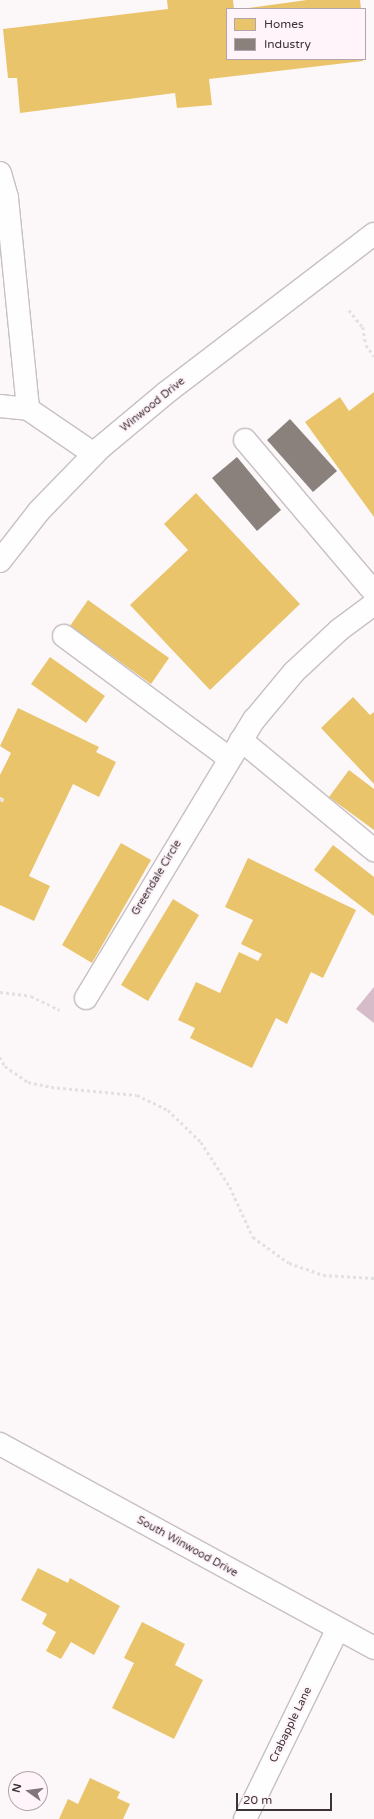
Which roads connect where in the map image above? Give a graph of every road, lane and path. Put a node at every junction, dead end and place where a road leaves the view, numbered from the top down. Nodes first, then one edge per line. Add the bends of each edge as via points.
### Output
1 (0, 173) edge
2 (374, 234) edge
3 (349, 310) dead end
4 (374, 356) edge
5 (0, 406) edge
6 (28, 409) junction
7 (245, 440) dead end
8 (94, 454) junction
9 (0, 561) edge
10 (374, 592) edge
11 (374, 604) edge
12 (64, 636) dead end
13 (241, 740) junction
14 (229, 758) junction
15 (374, 850) edge
16 (0, 992) edge
17 (86, 998) joint
18 (0, 1057) edge
19 (374, 1278) edge
20 (0, 1444) edge
21 (337, 1630) junction
22 (374, 1648) edge
23 (245, 1819) edge

1 - 6 street via 7,198
2 - 8 street, Winwood Drive via 167,392
3 - 4 path via 363,327 366,345
5 - 6 street
6 - 8 street
7 - 10 street
8 - 9 street, Winwood Drive via 39,511
11 - 13 street, Greendale Circle via 339,630 294,672
12 - 14 street
13 - 14 street, Greendale Circle
13 - 15 street
14 - 17 street, Greendale Circle
16 - 17 path via 31,996 65,1012
18 - 19 path via 5,1066 28,1082 51,1087 137,1095 168,1110 201,1142 230,1187 253,1237 289,1263 323,1275
20 - 21 street, South Winwood Drive
21 - 22 street, South Winwood Drive
21 - 23 street, Crabapple Lane

